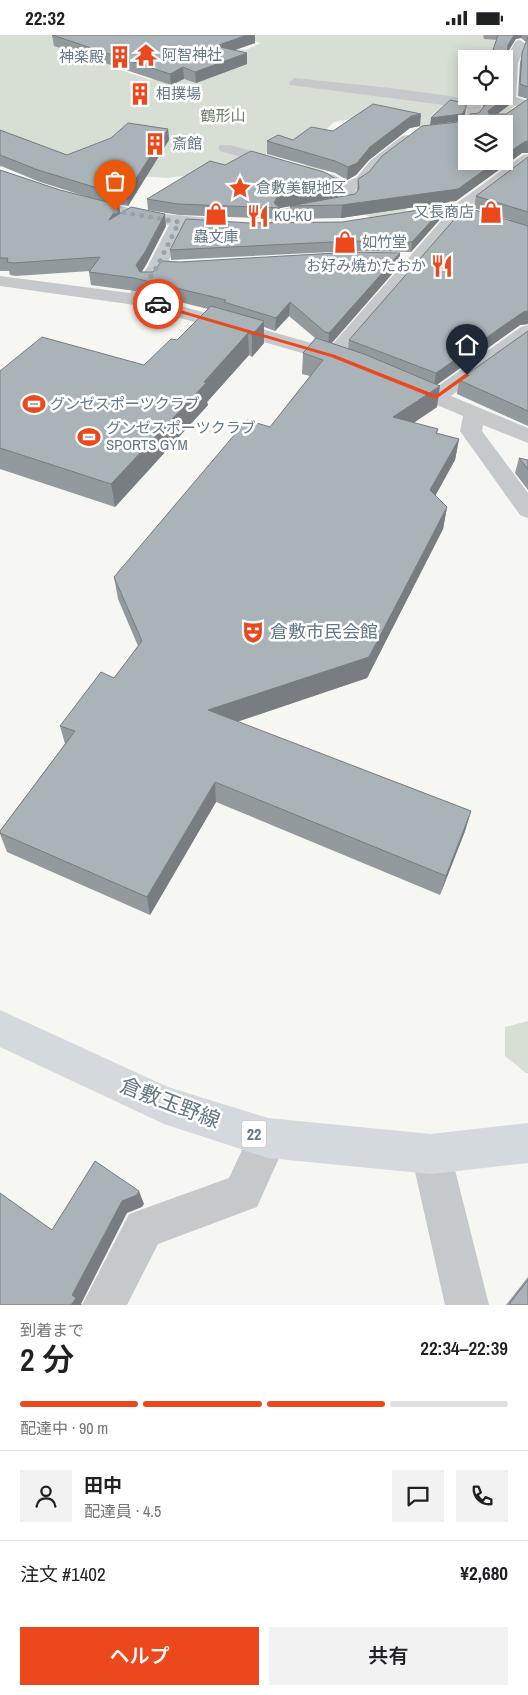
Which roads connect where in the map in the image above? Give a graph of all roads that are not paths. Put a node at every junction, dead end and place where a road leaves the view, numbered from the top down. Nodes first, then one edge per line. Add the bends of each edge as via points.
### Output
1 (524, 42) edge
2 (295, 82) dead end
3 (525, 105) edge
4 (474, 115) edge
5 (506, 115) edge
6 (416, 132) edge
7 (226, 148) dead end
8 (528, 158) edge
9 (347, 188) junction
10 (65, 197) edge
11 (464, 212) junction
12 (389, 218) edge
13 (179, 222) junction
14 (241, 225) edge
15 (259, 226) edge
16 (398, 259) edge
17 (416, 259) junction
18 (0, 281) edge
19 (135, 299) junction
20 (528, 331) edge
21 (333, 356) junction
22 (361, 366) edge
23 (387, 376) edge
24 (436, 397) junction
25 (474, 412) junction
26 (528, 436) edge
27 (528, 510) edge
28 (0, 1028) edge
29 (268, 1138) junction
30 (528, 1143) edge
31 (431, 1154) junction
32 (104, 1305) edge
33 (467, 1305) edge

1 - 3 street via 516,50 508,86 510,99
2 - 4 street via 448,100 474,105
3 - 5 street
6 - 9 street via 374,164 362,180
7 - 9 street via 329,178
8 - 11 street
9 - 15 street via 348,203 281,213 285,226
10 - 13 street via 128,214
11 - 12 street via 449,208
11 - 17 street
13 - 14 street
13 - 19 street via 165,267
16 - 17 street
17 - 21 street
18 - 19 street
19 - 21 street
20 - 24 street
21 - 22 street
23 - 24 street
24 - 25 street
25 - 26 street
25 - 27 street via 471,431
28 - 29 main road, 倉敷玉野線 / 22 via 164,1105
29 - 31 main road, 倉敷玉野線 / 22
29 - 32 street via 243,1193 144,1229
30 - 31 main road, 倉敷玉野線 / 22
31 - 33 street

